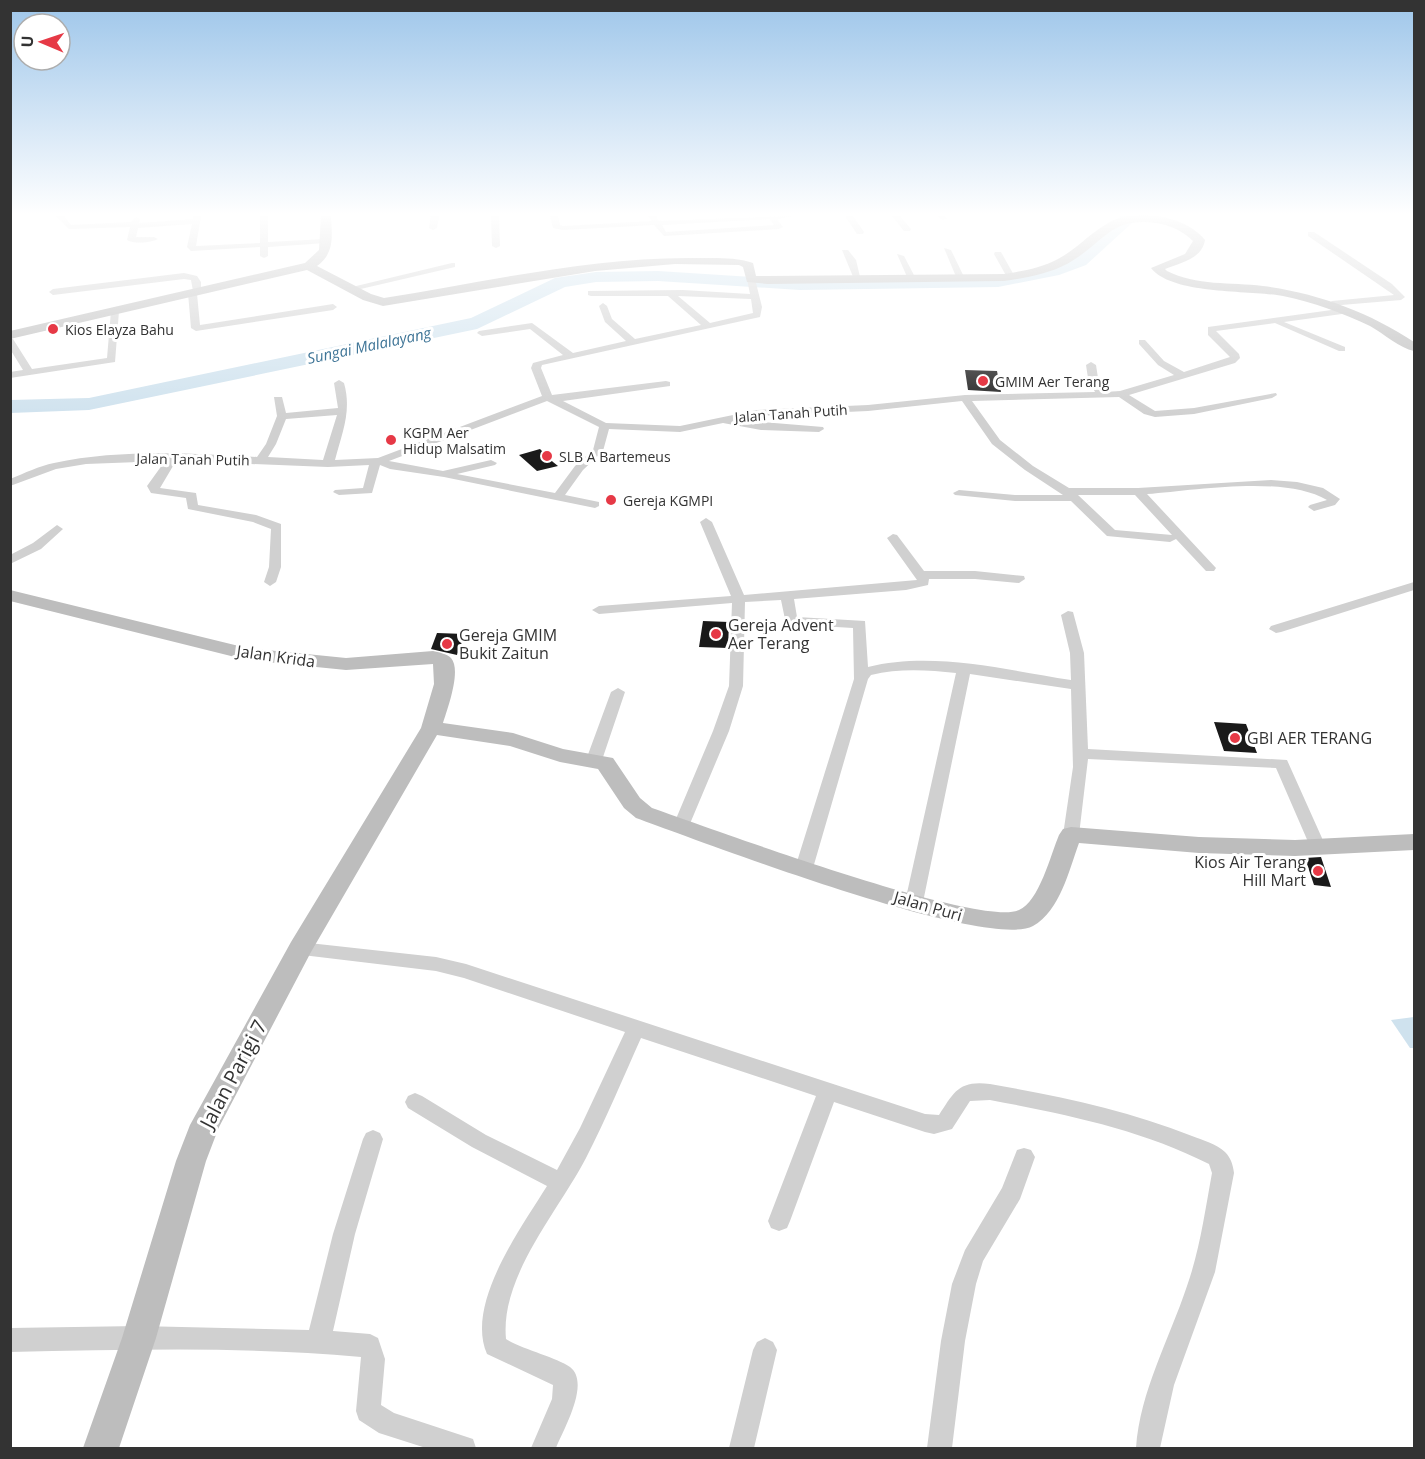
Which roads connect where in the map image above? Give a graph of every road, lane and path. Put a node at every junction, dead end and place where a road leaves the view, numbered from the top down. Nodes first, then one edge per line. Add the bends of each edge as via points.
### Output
1 (118, 284) edge
2 (196, 284) edge
3 (229, 284) edge
4 (344, 284) edge
5 (369, 284) edge
6 (491, 284) edge
7 (751, 284) edge
8 (1200, 284) edge
9 (1386, 284) edge
10 (352, 288) junction
11 (53, 292) dead end
12 (194, 292) junction
13 (670, 292) junction
14 (591, 293) dead end
15 (754, 297) junction
16 (1329, 305) junction
17 (603, 306) dead end
18 (333, 308) dead end
19 (115, 311) junction
20 (1346, 311) junction
21 (1275, 322) junction
22 (707, 325) junction
23 (482, 333) dead end
24 (10, 335) edge
25 (10, 341) edge
26 (633, 342) junction
27 (1142, 342) dead end
28 (1412, 343) edge
29 (1342, 349) dead end
30 (570, 355) junction
31 (1091, 365) dead end
32 (30, 373) junction
33 (10, 375) edge
34 (1183, 376) junction
35 (339, 383) dead end
36 (666, 384) dead end
37 (1121, 394) junction
38 (1272, 395) dead end
39 (1102, 396) junction
40 (550, 398) junction
41 (965, 398) junction
42 (278, 399) dead end
43 (343, 411) junction
44 (282, 416) junction
45 (715, 421) junction
46 (603, 426) junction
47 (819, 429) dead end
48 (173, 457) junction
49 (261, 460) junction
50 (377, 461) junction
51 (491, 463) dead end
52 (328, 464) junction
53 (443, 474) junction
54 (10, 483) edge
55 (1138, 491) junction
56 (339, 492) dead end
57 (959, 493) dead end
58 (1071, 495) junction
59 (558, 497) junction
60 (595, 504) dead end
61 (1314, 507) dead end
62 (1094, 515) junction
63 (706, 522) dead end
64 (57, 529) dead end
65 (1097, 537) dead end
66 (893, 538) dead end
67 (1170, 538) dead end
68 (10, 560) edge
69 (1210, 568) dead end
70 (919, 575) junction
71 (1019, 579) dead end
72 (270, 582) dead end
73 (1414, 586) edge
74 (10, 595) edge
75 (787, 597) junction
76 (738, 600) junction
77 (599, 609) dead end
78 (1068, 615) dead end
79 (1276, 629) dead end
80 (964, 670) junction
81 (861, 679) junction
82 (1079, 686) junction
83 (618, 692) dead end
84 (431, 728) junction
85 (1081, 754) junction
86 (594, 760) junction
87 (681, 826) junction
88 (1071, 835) junction
89 (1414, 842) edge
90 (1318, 847) junction
91 (804, 868) junction
92 (914, 902) junction
93 (300, 949) junction
94 (636, 1029) junction
95 (828, 1090) junction
96 (415, 1102) dead end
97 (373, 1139) dead end
98 (1024, 1157) dead end
99 (561, 1183) junction
100 (779, 1221) dead end
101 (139, 1338) junction
102 (10, 1340) edge
103 (318, 1342) junction
104 (765, 1350) dead end
105 (101, 1449) edge
106 (464, 1449) edge
107 (543, 1449) edge
108 (741, 1449) edge
109 (939, 1449) edge
110 (1148, 1449) edge

1 - 11 street
2 - 12 street
3 - 12 street
4 - 10 street
5 - 10 street
6 - 10 street via 388,301 375,300
7 - 15 street
8 - 16 street via 1275,290
9 - 16 street via 1401,297
12 - 18 street via 196,328
12 - 19 street
13 - 14 street
13 - 15 street
13 - 22 street
15 - 22 street via 759,308 757,315
16 - 20 street
17 - 26 street via 608,320
19 - 24 street
19 - 32 street via 112,360
20 - 21 street
20 - 28 street
21 - 29 street
21 - 34 street, Jalan Tanah Putih via 1211,329 1235,358
22 - 26 street
23 - 30 street via 532,326
25 - 32 street
26 - 30 street
27 - 34 street via 1161,363
30 - 40 street via 537,365
31 - 39 street
32 - 33 street
34 - 37 street, Jalan Tanah Putih
35 - 43 street
36 - 40 street
37 - 38 street via 1155,414 1194,411
37 - 39 street, Jalan Tanah Putih
39 - 41 street, Jalan Tanah Putih
40 - 46 street, Jalan Tanah Putih
40 - 50 street, Jalan Tanah Putih
41 - 45 street, Jalan Tanah Putih via 757,413
41 - 58 street via 996,441
42 - 44 street
43 - 44 street
43 - 52 street
44 - 49 street via 272,444
45 - 46 street, Jalan Tanah Putih via 680,429
45 - 47 street
46 - 59 street via 598,451 579,468
48 - 49 street, Jalan Tanah Putih
48 - 54 street, Jalan Tanah Putih via 54,466
48 - 72 street via 153,486 155,491 192,495 192,507 277,527
49 - 52 street, Jalan Tanah Putih
50 - 52 street, Jalan Tanah Putih
50 - 53 street, Jalan Tanah Putih
50 - 56 street via 368,491
51 - 53 street, Jalan Tanah Putih
53 - 59 street
55 - 58 street
55 - 61 street via 1273,483 1322,490 1334,499
55 - 69 street
57 - 58 street via 1015,498
58 - 62 street
59 - 60 street
62 - 65 street
62 - 67 street via 1111,532
63 - 76 street
64 - 68 street via 37,546
66 - 70 street
70 - 71 street via 975,574
70 - 75 street via 923,582 916,585
73 - 79 street
74 - 84 street, Jalan Krida via 247,654 346,664 439,659 444,665 444,684
75 - 76 street
75 - 81 street via 792,621 860,624
76 - 77 street
76 - 87 street via 736,686
78 - 82 street via 1077,653
80 - 81 street via 875,669
80 - 82 street
80 - 92 street
81 - 91 street
82 - 85 street
83 - 86 street
84 - 86 street via 513,740 560,755
84 - 93 street, Jalan Parigi 7
85 - 88 street
85 - 90 street via 1282,763
86 - 87 street, Jalan Puri via 605,764 632,803 644,813
87 - 91 street, Jalan Puri
88 - 90 street via 1199,845
88 - 92 street, Jalan Puri via 1034,914 1020,921 989,922
89 - 90 street
91 - 92 street, Jalan Puri
93 - 94 street via 456,968
93 - 101 street, Jalan Parigi 7 via 205,1125 190,1161
94 - 95 street
94 - 99 street
95 - 100 street
95 - 110 street via 934,1125 945,1122 967,1092 984,1092 1077,1109 1216,1157 1223,1173 1212,1233 1200,1284 1157,1392
96 - 99 street via 479,1141
97 - 103 street via 344,1234
98 - 109 street via 1012,1192 973,1257 964,1284
99 - 107 street via 512,1264 492,1335 495,1346 562,1376 566,1382 561,1409
101 - 102 street
101 - 103 street
101 - 105 street, Jalan Parigi 7
103 - 106 street via 370,1346 373,1350 368,1411 388,1424
104 - 108 street

